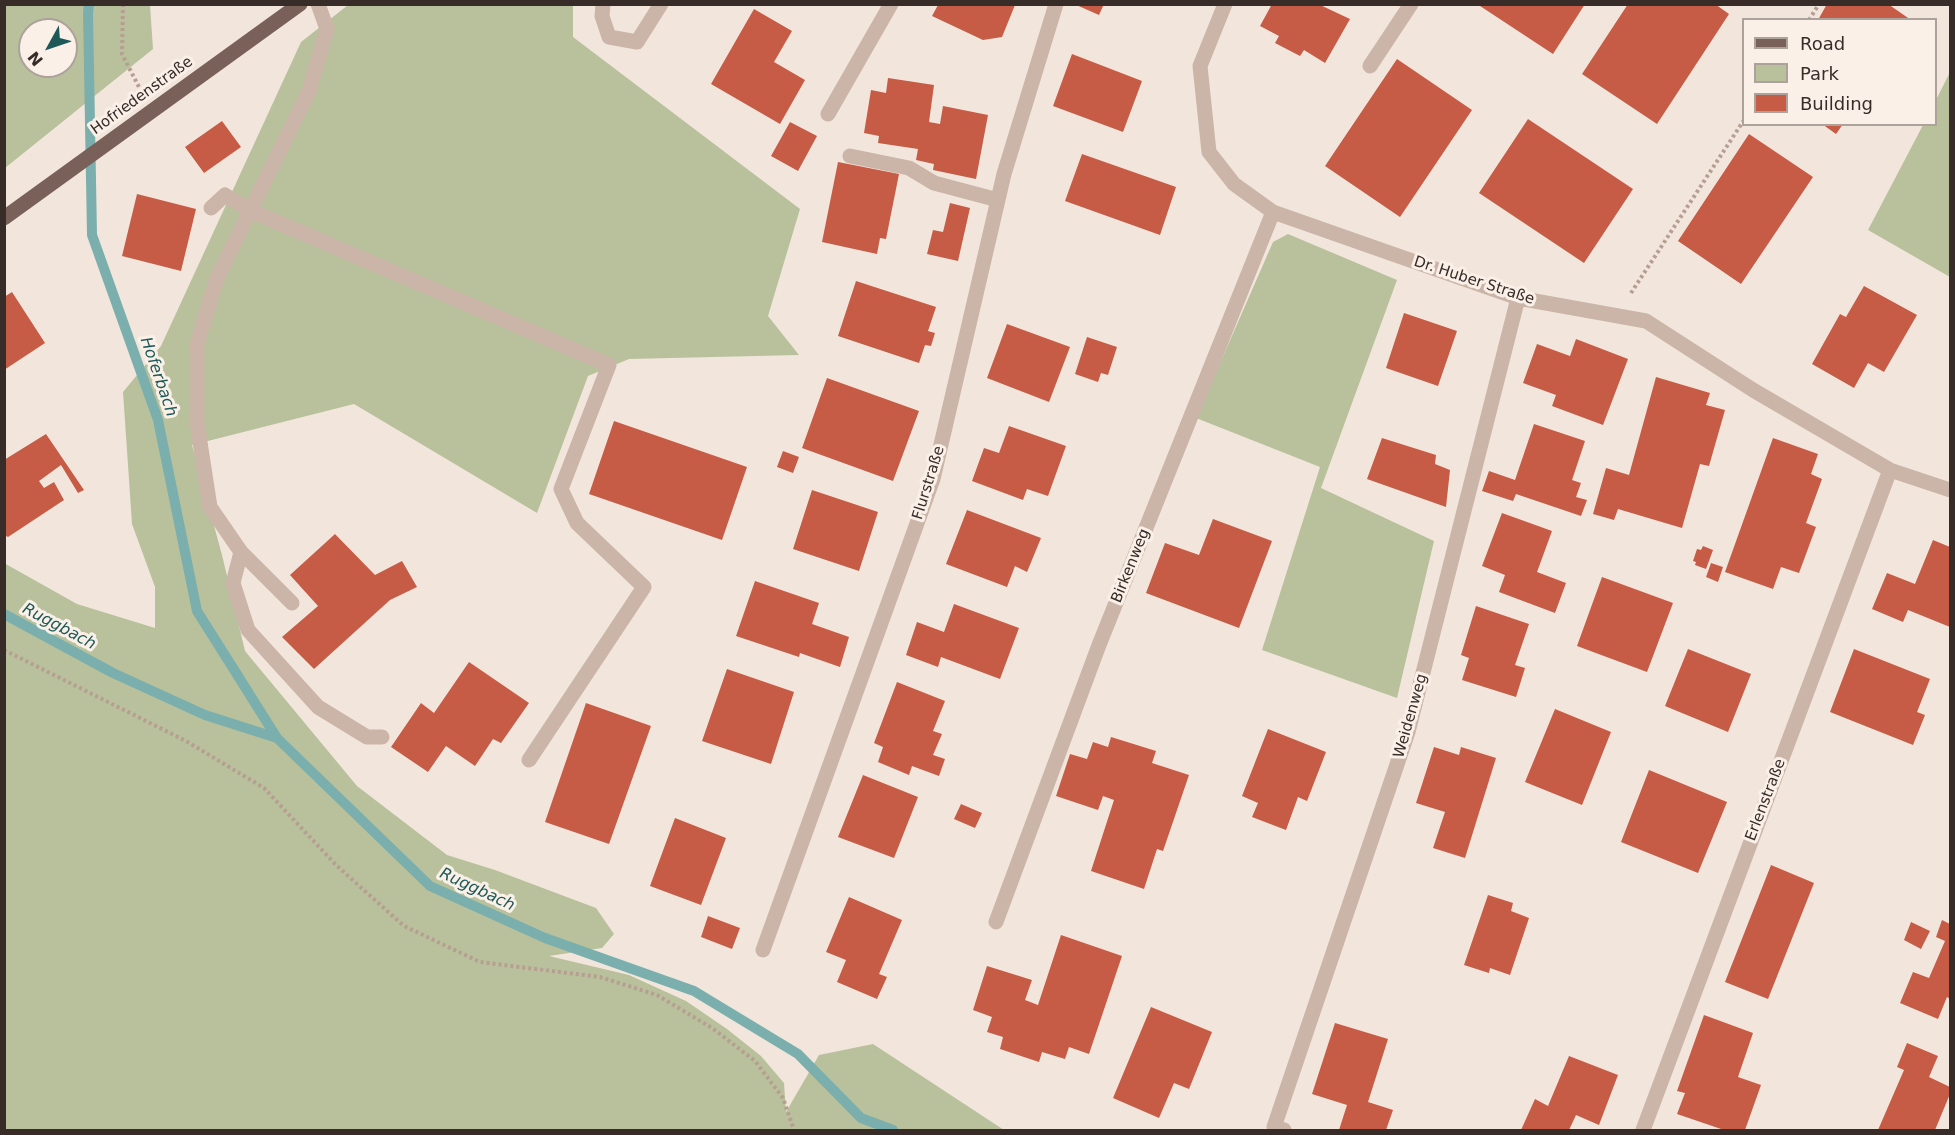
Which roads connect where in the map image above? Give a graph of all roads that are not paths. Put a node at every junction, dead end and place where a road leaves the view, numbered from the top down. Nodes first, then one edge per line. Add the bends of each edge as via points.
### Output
1 (300, 4) edge
2 (318, 4) edge
3 (603, 4) edge
4 (661, 4) edge
5 (891, 4) edge
6 (1056, 4) edge
7 (1225, 4) edge
8 (1411, 4) edge
9 (1370, 66) dead end
10 (828, 114) dead end
11 (850, 156) dead end
12 (998, 200) junction
13 (211, 208) dead end
14 (249, 210) junction
15 (1272, 213) junction
16 (4, 218) edge
17 (1518, 298) junction
18 (1890, 470) junction
19 (1950, 490) edge
20 (241, 552) junction
21 (292, 603) dead end
22 (381, 737) dead end
23 (529, 760) dead end
24 (996, 922) dead end
25 (763, 950) dead end
26 (1279, 1129) edge
27 (1642, 1131) edge

1 - 16 main road, Hofriedenstraße
2 - 14 street via 327,29 309,92
3 - 4 street via 602,16 609,37 636,42
5 - 10 street
6 - 12 street, Flurstraße
7 - 15 street, Dr. Huber Straße via 1200,66 1209,152 1234,184
8 - 9 street
11 - 12 street via 909,168 934,183
12 - 25 street, Flurstraße via 933,479
13 - 14 street via 225,195
14 - 20 street via 218,278 197,345 196,423 208,498
14 - 23 street via 609,365 561,489 577,523 644,586
15 - 17 street, Dr. Huber Straße
15 - 24 street, Birkenweg via 1099,645
17 - 18 street, Dr. Huber Straße via 1646,321 1753,390
17 - 26 street, Weidenweg via 1408,732
18 - 19 street, Dr. Huber Straße
18 - 27 street, Erlenstraße
20 - 21 street
20 - 22 street via 233,583 248,630 318,707 368,737

